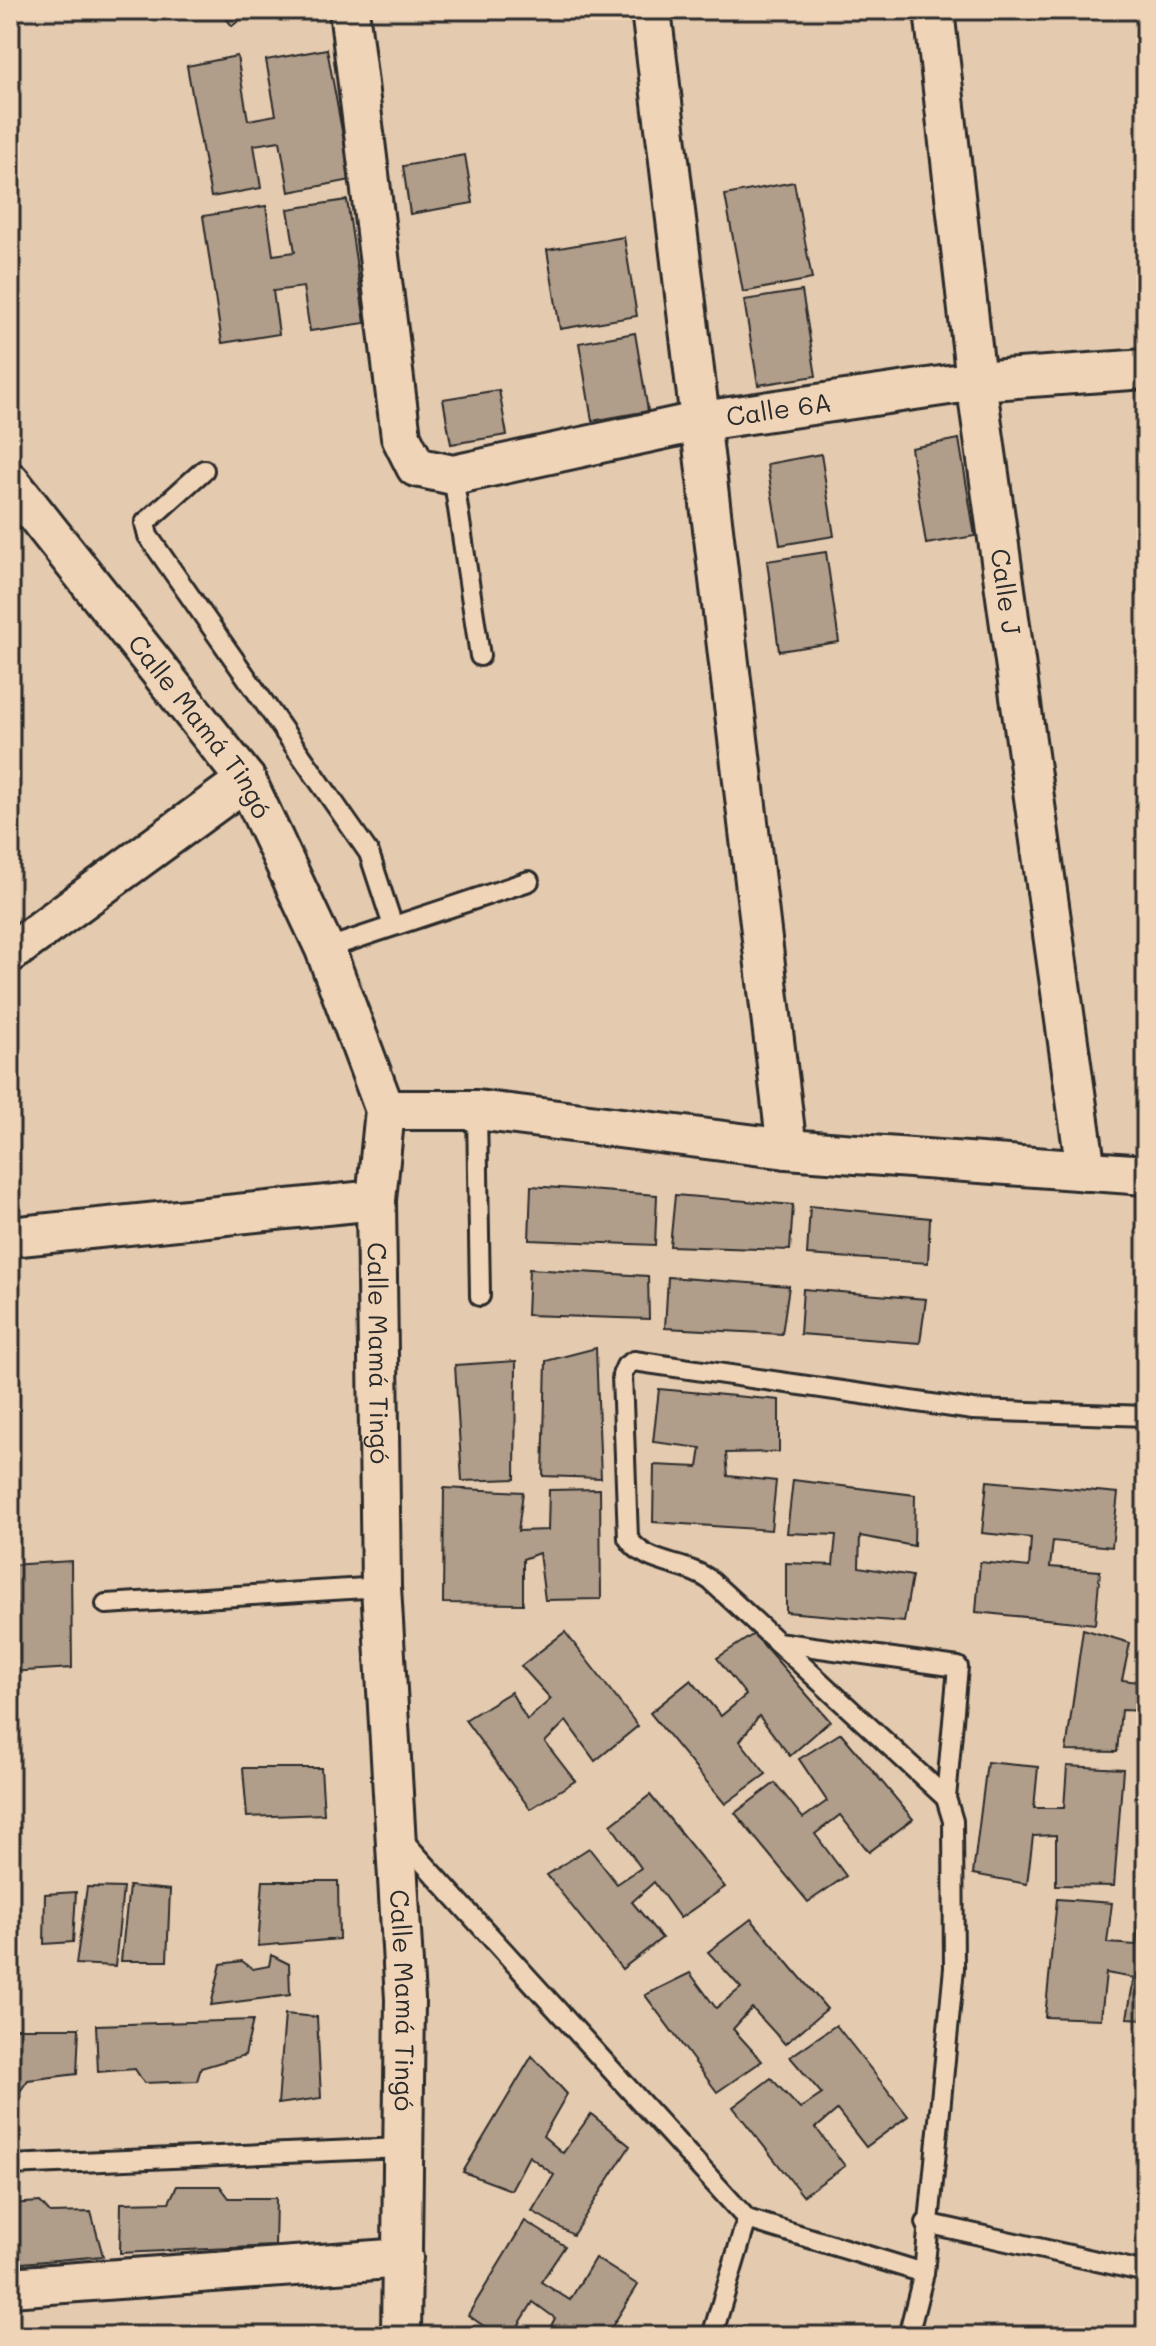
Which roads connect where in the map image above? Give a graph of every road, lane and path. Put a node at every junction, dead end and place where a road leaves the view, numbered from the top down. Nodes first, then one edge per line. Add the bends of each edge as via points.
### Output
1 (349, 10) edge
2 (651, 10) edge
3 (934, 10) edge
4 (1146, 369) edge
5 (976, 381) junction
6 (702, 421) junction
7 (204, 470) dead end
8 (434, 471) junction
9 (10, 482) edge
10 (480, 656) dead end
11 (246, 780) junction
12 (529, 881) dead end
13 (393, 926) junction
14 (325, 949) junction
15 (10, 953) edge
16 (385, 1110) junction
17 (477, 1110) junction
18 (787, 1149) junction
19 (1086, 1171) junction
20 (1146, 1175) edge
21 (376, 1200) junction
22 (10, 1237) edge
23 (480, 1296) dead end
24 (1146, 1416) edge
25 (381, 1587) junction
26 (106, 1604) dead end
27 (777, 1642) junction
28 (946, 1798) junction
29 (394, 1830) junction
30 (402, 2148) junction
31 (10, 2165) edge
32 (747, 2219) junction
33 (926, 2223) junction
34 (403, 2258) junction
35 (1146, 2272) edge
36 (924, 2273) junction
37 (10, 2287) edge
38 (401, 2336) edge
39 (712, 2336) edge
40 (908, 2336) edge

1 - 8 street via 401,437
2 - 6 street
3 - 5 street, Calle J
4 - 5 street, Calle 6A
5 - 6 street, Calle 6A
5 - 19 street, Calle J
6 - 8 street, Calle 6A
6 - 18 street
7 - 13 lane via 145,523 148,536 369,853
8 - 10 lane
9 - 11 street, Calle Mamá Tingó
11 - 14 street, Calle Mamá Tingó
11 - 15 street
12 - 13 lane
13 - 14 lane
14 - 16 street, Calle Mamá Tingó
16 - 17 street
16 - 21 street, Calle Mamá Tingó
17 - 18 street
17 - 23 lane
18 - 19 street
19 - 20 street
21 - 22 street
21 - 25 street, Calle Mamá Tingó
24 - 27 lane via 973,1410 634,1361 622,1375 628,1538 645,1556 697,1571
25 - 26 lane
25 - 29 street, Calle Mamá Tingó
27 - 28 lane
27 - 28 lane via 958,1667
28 - 33 lane via 953,1821 954,1968
29 - 30 street, Calle Mamá Tingó via 405,1999
29 - 32 lane
30 - 31 lane
30 - 34 street, Calle Mamá Tingó
32 - 36 lane
32 - 39 lane
33 - 35 lane
33 - 36 lane
34 - 37 street
34 - 38 street, Calle Mamá Tingó
36 - 40 lane

